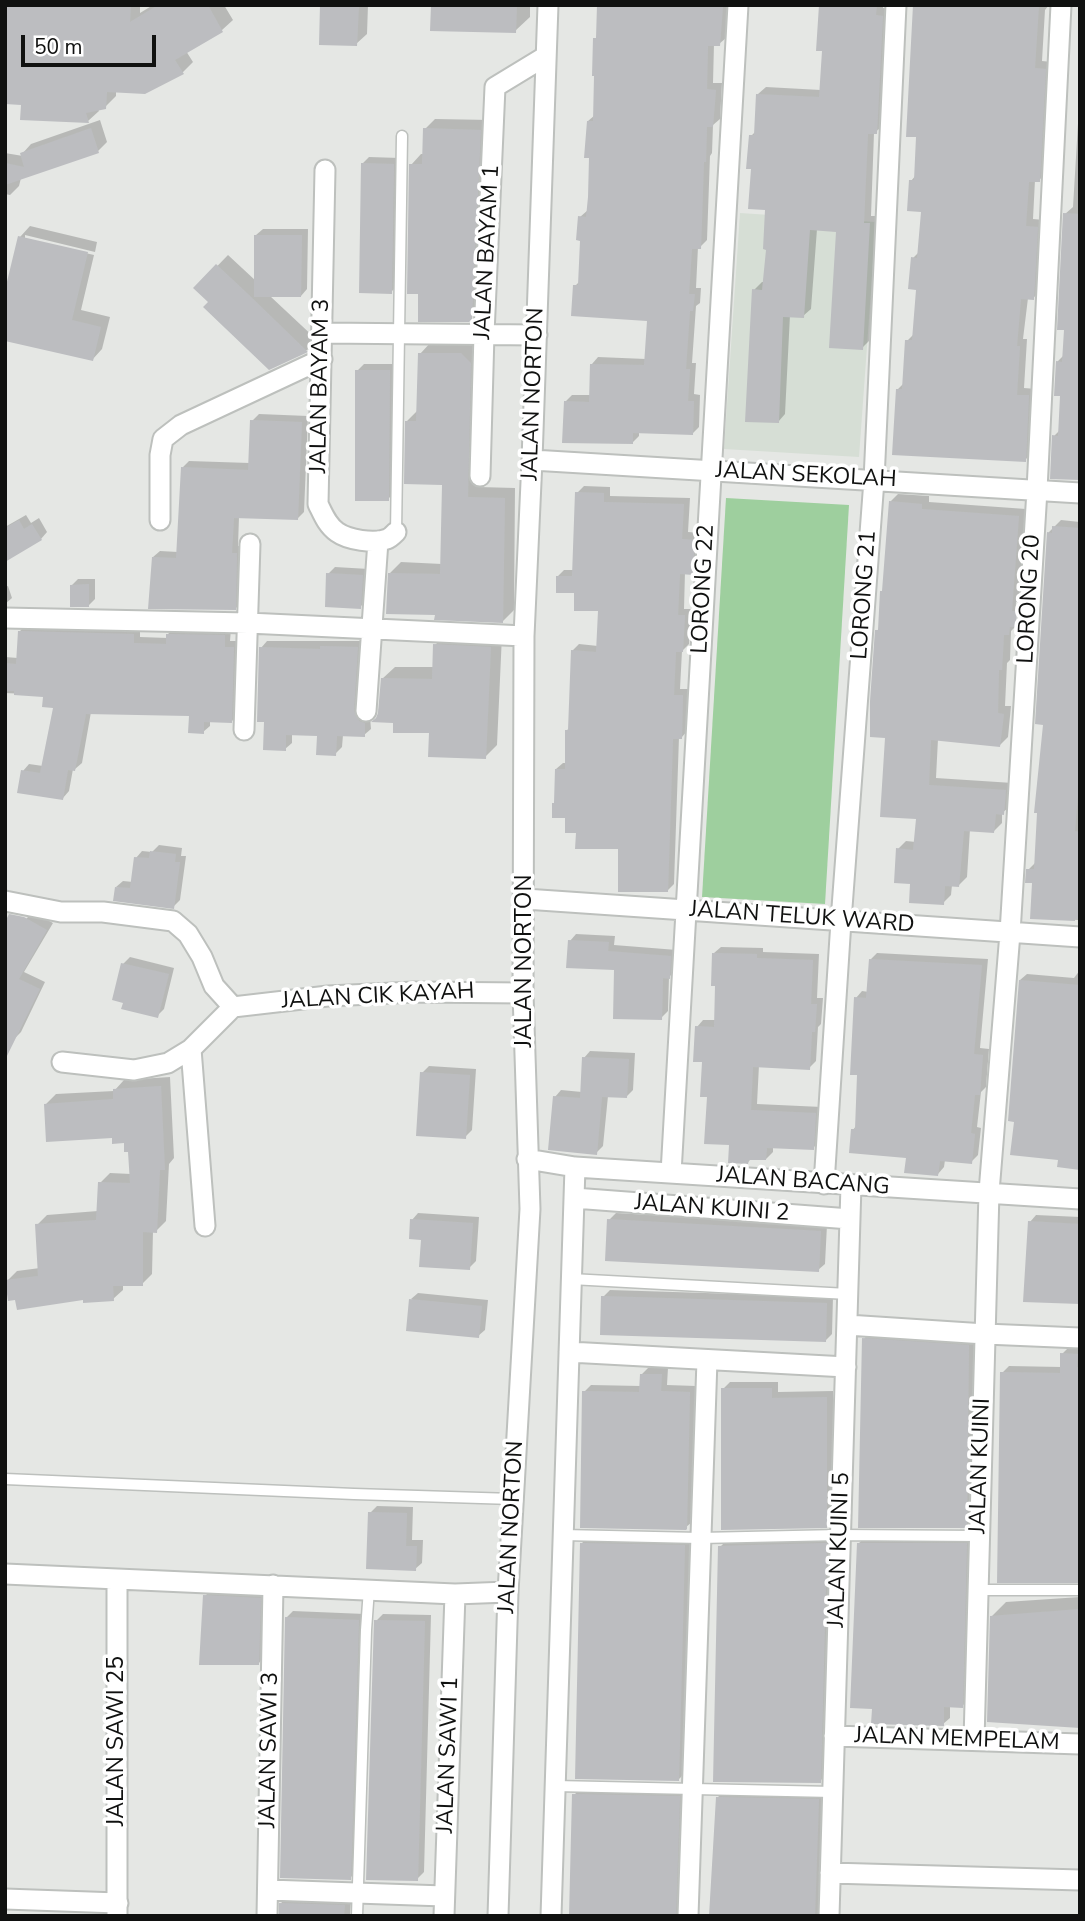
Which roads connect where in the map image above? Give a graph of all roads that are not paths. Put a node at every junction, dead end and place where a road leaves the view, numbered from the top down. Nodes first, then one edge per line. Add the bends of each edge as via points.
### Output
1 (548, 5) edge
2 (738, 5) edge
3 (896, 5) edge
4 (1061, 5) edge
5 (546, 56) junction
6 (402, 136) dead end
7 (325, 170) dead end
8 (323, 332) junction
9 (400, 334) junction
10 (484, 334) junction
11 (537, 335) junction
12 (322, 359) junction
13 (532, 460) junction
14 (711, 471) junction
15 (480, 476) dead end
16 (874, 480) junction
17 (1037, 490) junction
18 (1080, 493) edge
19 (160, 520) dead end
20 (396, 532) joint
21 (377, 541) junction
22 (250, 544) dead end
23 (5, 618) edge
24 (248, 623) junction
25 (372, 628) junction
26 (524, 636) junction
27 (366, 711) dead end
28 (244, 730) dead end
29 (524, 899) junction
30 (5, 901) edge
31 (686, 910) junction
32 (841, 921) junction
33 (1010, 933) junction
34 (1080, 937) edge
35 (523, 993) junction
36 (233, 1007) junction
37 (191, 1049) junction
38 (62, 1062) dead end
39 (527, 1159) junction
40 (575, 1167) junction
41 (671, 1173) junction
42 (824, 1184) junction
43 (852, 1185) junction
44 (989, 1192) junction
45 (574, 1198) junction
46 (1080, 1199) edge
47 (850, 1219) junction
48 (205, 1226) dead end
49 (571, 1279) junction
50 (848, 1294) junction
51 (847, 1325) junction
52 (985, 1334) junction
53 (1080, 1338) edge
54 (569, 1352) junction
55 (707, 1360) junction
56 (846, 1367) junction
57 (5, 1479) edge
58 (513, 1499) junction
59 (563, 1535) junction
60 (840, 1535) junction
61 (979, 1536) junction
62 (701, 1538) junction
63 (5, 1574) edge
64 (117, 1579) junction
65 (273, 1585) junction
66 (369, 1589) junction
67 (978, 1590) junction
68 (1080, 1590) edge
69 (508, 1592) junction
70 (455, 1594) junction
71 (834, 1736) junction
72 (974, 1740) junction
73 (1080, 1744) edge
74 (555, 1787) junction
75 (692, 1788) junction
76 (833, 1792) junction
77 (830, 1872) junction
78 (1080, 1880) edge
79 (268, 1890) junction
80 (358, 1893) junction
81 (444, 1896) junction
82 (5, 1899) edge
83 (117, 1909) edge
84 (267, 1916) edge
85 (357, 1916) edge
86 (444, 1916) edge
87 (498, 1916) edge
88 (551, 1916) edge
89 (688, 1916) edge
90 (829, 1916) edge

1 - 5 street, JALAN NORTON
2 - 14 street, LORONG 22
3 - 16 street, LORONG 21
4 - 17 street, LORONG 20
5 - 10 street, JALAN BAYAM 1 via 495,87
5 - 11 street, JALAN NORTON
6 - 9 lane
7 - 8 street, JALAN BAYAM 3
8 - 9 street
8 - 12 street, JALAN BAYAM 3
9 - 10 street
9 - 20 lane
10 - 11 street
10 - 15 street, JALAN BAYAM 1
11 - 13 street, JALAN NORTON
12 - 19 street via 181,425 163,439
12 - 21 street, JALAN BAYAM 3 via 318,504 338,533
13 - 14 street, JALAN SEKOLAH
13 - 26 street, JALAN NORTON
14 - 16 street, JALAN SEKOLAH
14 - 31 street, LORONG 22
16 - 17 street, JALAN SEKOLAH
16 - 32 street, LORONG 21
17 - 18 street, JALAN SEKOLAH
17 - 33 street, LORONG 20
20 - 21 street
21 - 25 street
22 - 24 street
23 - 24 street
24 - 25 street
24 - 28 street
25 - 26 street
25 - 27 street
26 - 29 street, JALAN NORTON
29 - 31 street, JALAN TELUK WARD
29 - 35 street, JALAN NORTON
30 - 36 street via 61,912 173,921 188,934 214,986
31 - 32 street, JALAN TELUK WARD
31 - 41 street, LORONG 22
32 - 33 street, JALAN TELUK WARD
32 - 42 street, LORONG 21
33 - 34 street, JALAN TELUK WARD
33 - 44 street, LORONG 20
35 - 36 street, JALAN CIK KAYAH via 328,996
35 - 39 street, JALAN NORTON
36 - 37 street
37 - 38 street via 167,1063 134,1070
37 - 48 street
39 - 40 street, JALAN BACANG
39 - 58 street, JALAN NORTON via 530,1209
40 - 41 street, JALAN BACANG
40 - 45 street
41 - 42 street, JALAN BACANG
42 - 43 street, JALAN BACANG
43 - 44 street, JALAN BACANG
43 - 47 street, JALAN KUINI 5
44 - 46 street, JALAN BACANG
44 - 52 street, JALAN KUINI
45 - 47 street, JALAN KUINI 2
45 - 49 street
47 - 50 street, JALAN KUINI 5
49 - 50 lane
49 - 54 street
50 - 51 street, JALAN KUINI 5
51 - 52 street
51 - 56 street, JALAN KUINI 5
52 - 53 street
52 - 61 street, JALAN KUINI
54 - 55 street
54 - 59 street
55 - 56 street
55 - 62 street
56 - 60 street, JALAN KUINI 5
57 - 58 lane
58 - 69 street, JALAN NORTON
59 - 62 lane
59 - 74 street
60 - 61 lane
60 - 62 lane
60 - 71 street, JALAN KUINI 5
61 - 67 street, JALAN KUINI
62 - 75 street
63 - 64 street
64 - 65 street
64 - 83 street, JALAN SAWI 25
65 - 66 street
65 - 79 street, JALAN SAWI 3
66 - 70 street
66 - 80 lane
67 - 68 lane
67 - 72 street, JALAN KUINI
69 - 70 street
69 - 87 street, JALAN NORTON
70 - 81 street, JALAN SAWI 1
71 - 72 street, JALAN MEMPELAM
71 - 76 street, JALAN KUINI 5
72 - 73 street, JALAN MEMPELAM
74 - 75 lane
74 - 88 street
75 - 76 lane
75 - 89 street
76 - 77 street, JALAN KUINI 5
77 - 78 street
77 - 90 street, JALAN KUINI 5
79 - 80 street
79 - 84 street, JALAN SAWI 3
80 - 81 street
80 - 85 lane
81 - 86 street, JALAN SAWI 1
82 - 83 street

